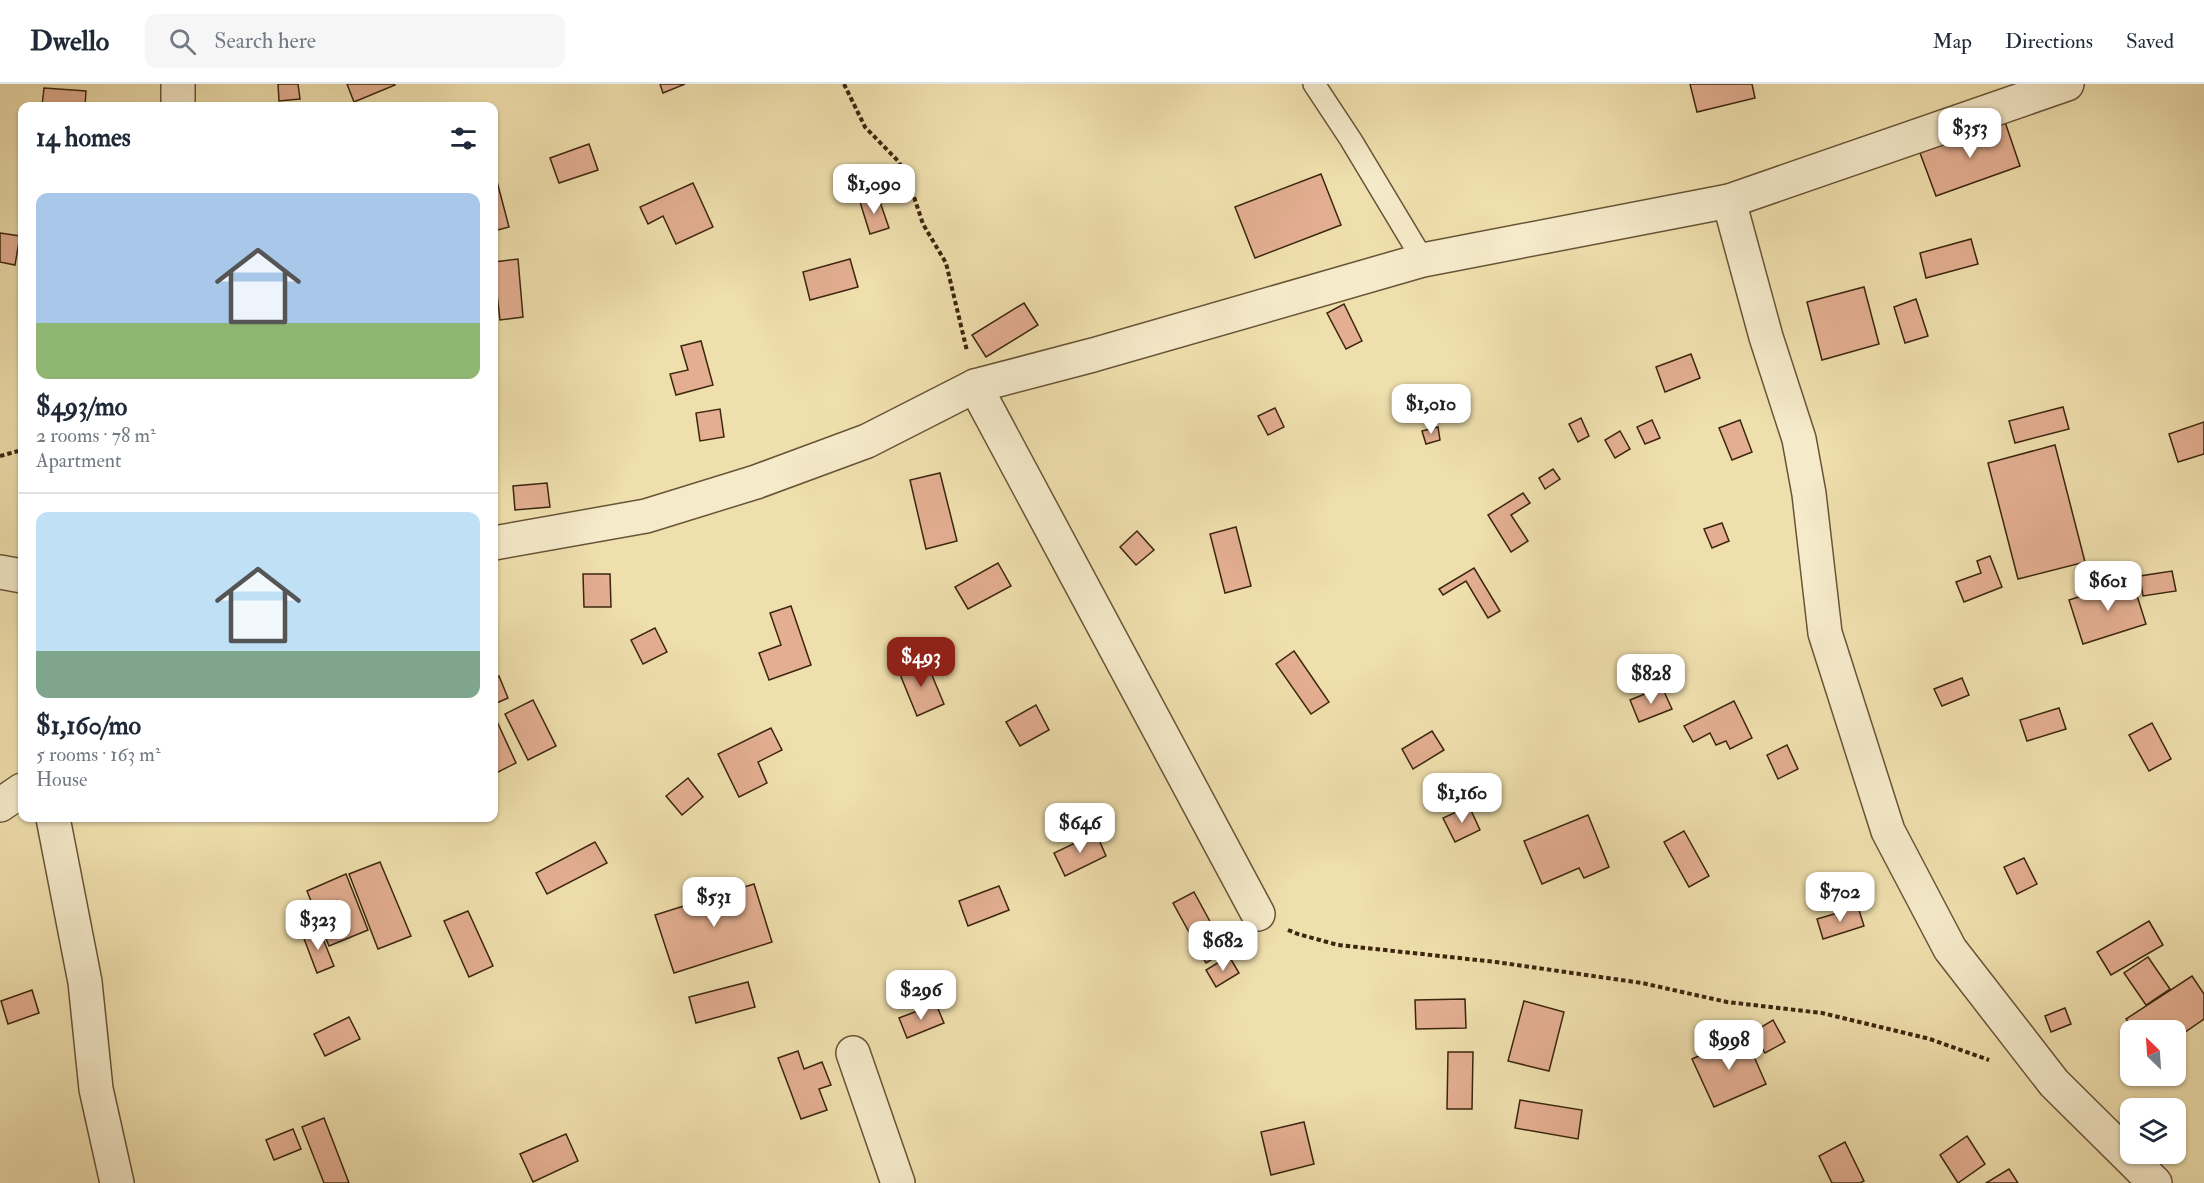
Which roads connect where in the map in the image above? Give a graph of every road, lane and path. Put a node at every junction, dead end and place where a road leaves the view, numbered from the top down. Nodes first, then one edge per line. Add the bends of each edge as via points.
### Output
1 (178, 84) edge
2 (844, 84) edge
3 (1314, 84) edge
4 (2067, 84) edge
5 (178, 102) edge
6 (1729, 201) junction
7 (1424, 260) junction
8 (975, 386) junction
9 (18, 451) edge
10 (0, 456) edge
11 (498, 542) edge
12 (0, 572) edge
13 (18, 575) edge
14 (18, 793) edge
15 (0, 805) edge
16 (54, 822) edge
17 (1258, 914) joint
18 (853, 1053) dead end
19 (1998, 1063) dead end
20 (117, 1183) edge
21 (898, 1183) edge
22 (2155, 1183) edge

1 - 5 street
2 - 8 path via 865,128 899,162 923,224 946,263
3 - 7 lane
4 - 6 street
6 - 7 street
6 - 22 street via 1799,439 1825,633 1888,831 1950,949 2054,1083
7 - 8 street
8 - 11 street via 867,441 756,482 646,516
8 - 17 street
9 - 10 path
12 - 13 street
14 - 15 street
16 - 20 street via 85,982 96,1089
17 - 19 path via 1298,934 1338,945 1496,962 1642,983 1727,1002 1822,1013 1930,1039
18 - 21 street

